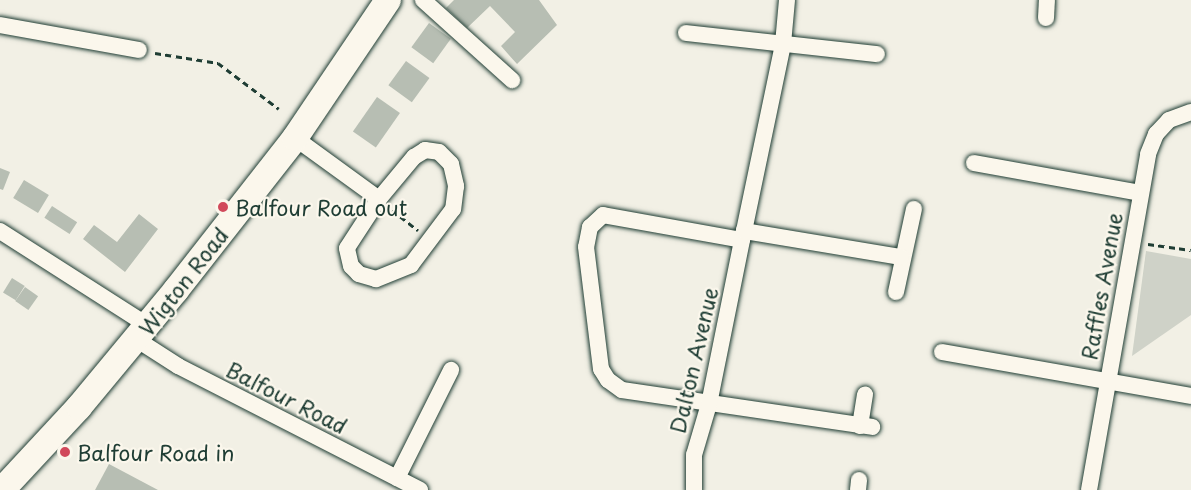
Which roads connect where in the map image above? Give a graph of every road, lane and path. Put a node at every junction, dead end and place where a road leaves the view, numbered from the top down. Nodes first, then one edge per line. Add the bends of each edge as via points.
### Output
1 (388, 0) edge
2 (423, 0) edge
3 (787, 0) edge
4 (1047, 0) edge
5 (1046, 18) dead end
6 (0, 25) edge
7 (686, 33) dead end
8 (783, 45) junction
9 (138, 50) joint
10 (877, 54) dead end
11 (512, 80) dead end
12 (279, 109) dead end
13 (1191, 112) edge
14 (295, 138) junction
15 (974, 163) dead end
16 (1140, 193) junction
17 (379, 199) junction
18 (914, 209) dead end
19 (0, 231) edge
20 (743, 235) junction
21 (430, 240) junction
22 (1132, 241) junction
23 (1191, 250) edge
24 (902, 257) junction
25 (896, 292) dead end
26 (142, 332) junction
27 (942, 352) dead end
28 (451, 370) dead end
29 (1107, 380) junction
30 (865, 394) dead end
31 (1191, 396) edge
32 (709, 404) junction
33 (397, 478) junction
34 (2, 490) edge
35 (420, 490) edge
36 (694, 490) edge
37 (1089, 490) edge

1 - 14 main road, Wigton Road
2 - 11 street
3 - 8 street, Dalton Avenue
4 - 5 street
6 - 9 street
7 - 8 street
8 - 10 street
8 - 20 street, Dalton Avenue
9 - 12 path via 218,63
13 - 16 street, Raffles Avenue via 1169,120 1156,134
14 - 17 street
14 - 26 main road, Wigton Road
15 - 16 street
16 - 22 street, Raffles Avenue
17 - 21 path
17 - 21 street via 347,248 351,266 358,274 376,279 399,272 411,265
17 - 21 street via 419,153 439,152 451,164 456,197 453,209
18 - 24 street
19 - 26 street, Balfour Road
20 - 24 street
20 - 32 street, Dalton Avenue
20 - 32 street via 603,215 590,227 586,247 602,369 608,380 622,390
22 - 23 path
22 - 29 street, Raffles Avenue
24 - 25 street
26 - 33 street, Balfour Road via 178,366
26 - 34 main road, Wigton Road
27 - 29 street
28 - 33 street
29 - 31 street
29 - 37 street, Raffles Avenue
30 - 32 street via 866,426
32 - 36 street, Dalton Avenue via 694,455
33 - 35 street, Balfour Road

